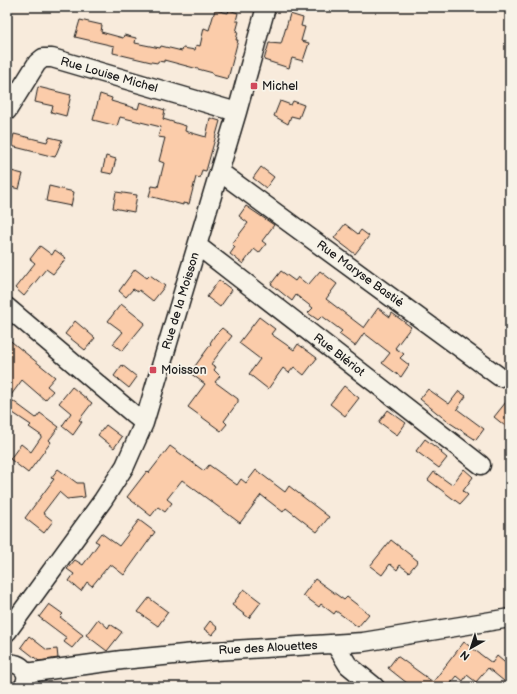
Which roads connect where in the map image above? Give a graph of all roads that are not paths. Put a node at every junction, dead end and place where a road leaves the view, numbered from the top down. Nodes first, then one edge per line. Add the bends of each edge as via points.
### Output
1 (266, 7) edge
2 (7, 111) edge
3 (237, 112) junction
4 (220, 172) junction
5 (198, 246) junction
6 (7, 306) edge
7 (500, 377) dead end
8 (144, 423) junction
9 (481, 465) dead end
10 (510, 618) edge
11 (7, 632) edge
12 (335, 644) junction
13 (7, 664) edge
14 (24, 680) edge
15 (375, 687) edge

1 - 3 street, Rue de la Moisson
2 - 3 street, Rue Louise Michel via 37,62 43,58 52,58
3 - 4 street, Rue de la Moisson
4 - 5 street, Rue de la Moisson
4 - 7 street, Rue Maryse Bastié
5 - 8 street, Rue de la Moisson
5 - 9 street, Rue Blériot
6 - 8 street
8 - 11 street, Rue de la Moisson via 125,466 103,500
10 - 12 street, Rue des Alouettes via 363,642
12 - 14 street, Rue des Alouettes via 122,660
12 - 15 street via 348,666
13 - 14 street via 16,664 24,669

